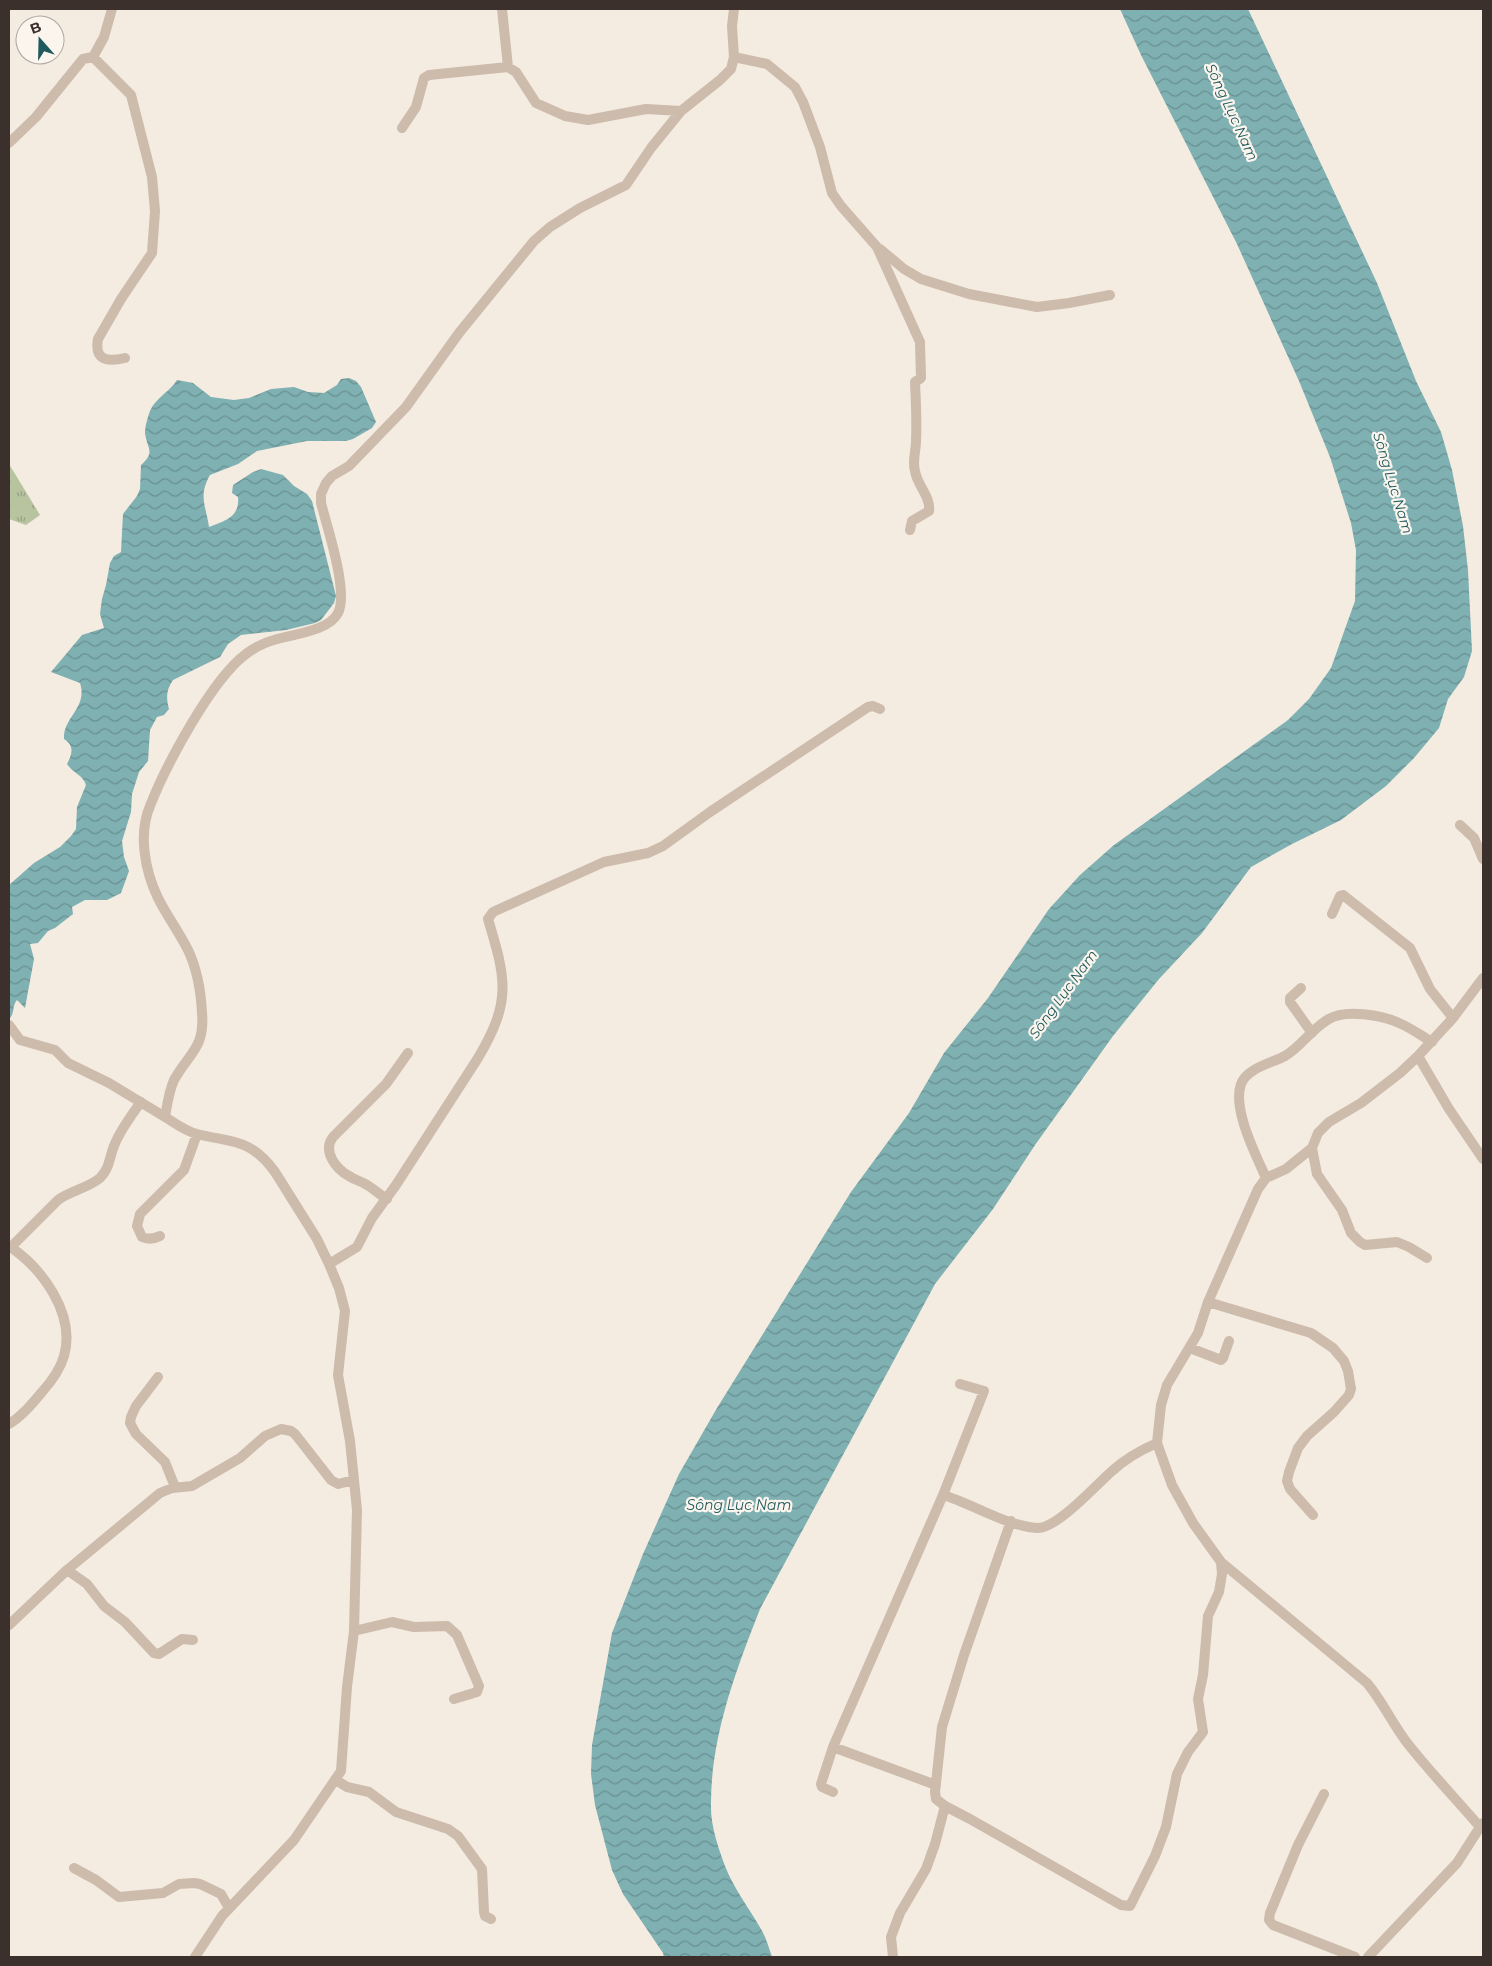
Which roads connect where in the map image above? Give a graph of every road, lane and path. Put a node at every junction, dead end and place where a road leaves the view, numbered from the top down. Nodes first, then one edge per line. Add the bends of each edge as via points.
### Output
1 (112, 9) edge
2 (502, 9) edge
3 (734, 9) edge
4 (734, 57) junction
5 (93, 58) junction
6 (508, 67) junction
7 (681, 111) junction
8 (402, 128) dead end
9 (9, 143) edge
10 (877, 247) junction
11 (1110, 295) dead end
12 (125, 358) dead end
13 (910, 530) dead end
14 (880, 709) dead end
15 (1460, 825) dead end
16 (1483, 859) edge
17 (1332, 914) dead end
18 (1483, 978) edge
19 (1301, 988) dead end
20 (1454, 1018) junction
21 (9, 1025) edge
22 (1312, 1033) junction
23 (12, 1038) edge
24 (1432, 1042) junction
25 (408, 1053) dead end
26 (1418, 1056) junction
27 (141, 1102) junction
28 (165, 1117) junction
29 (197, 1134) junction
30 (1312, 1148) junction
31 (1483, 1159) edge
32 (1266, 1178) junction
33 (387, 1199) junction
34 (160, 1236) dead end
35 (10, 1246) edge
36 (1427, 1258) dead end
37 (329, 1264) junction
38 (1208, 1302) junction
39 (1229, 1341) dead end
40 (1190, 1348) junction
41 (158, 1377) dead end
42 (960, 1384) dead end
43 (9, 1424) edge
44 (1157, 1443) junction
45 (354, 1480) junction
46 (175, 1487) junction
47 (943, 1495) junction
48 (1313, 1515) dead end
49 (1011, 1521) junction
50 (1221, 1562) junction
51 (67, 1570) junction
52 (9, 1625) edge
53 (354, 1631) junction
54 (193, 1640) dead end
55 (454, 1700) dead end
56 (833, 1747) junction
57 (336, 1780) junction
58 (936, 1785) junction
59 (833, 1792) dead end
60 (1324, 1794) dead end
61 (945, 1806) junction
62 (1482, 1825) edge
63 (74, 1868) dead end
64 (229, 1908) junction
65 (491, 1919) dead end
66 (195, 1957) edge
67 (893, 1957) edge
68 (1355, 1957) edge
69 (1368, 1957) edge

1 - 5 street via 104,37
2 - 6 street
3 - 4 street
4 - 7 street via 731,69
4 - 10 street via 767,64 795,87 820,147 832,193
5 - 9 street via 78,62 36,117
5 - 12 street via 131,95 154,188 152,253 98,339 98,352 102,357 107,360
6 - 7 street via 516,72 536,103 565,116 588,120 652,109
6 - 8 street via 429,75 424,78 416,108
7 - 28 street via 626,185 580,208 534,241 459,333 400,414 349,466 326,483 321,503 340,580 342,597 337,616 315,630 262,644 239,659 200,710 172,760 146,818 144,845 157,896 193,965 203,1028 197,1048 173,1083
10 - 11 street via 921,279 969,294 1037,307
10 - 13 street via 921,348 921,378 915,382 917,431 914,463 917,480 930,508 912,521
14 - 33 street via 868,707 656,849 604,862 493,912 488,919 500,961 503,987 498,1018 478,1058
15 - 16 street via 1474,838
17 - 20 street via 1343,894 1405,944 1417,960 1430,989
18 - 20 street
19 - 22 street via 1290,1002
20 - 24 street
21 - 23 street
22 - 24 street via 1328,1019 1338,1014 1349,1014 1398,1022
22 - 32 street via 1297,1048 1245,1076 1241,1083 1239,1104
23 - 27 street via 55,1050 68,1062
24 - 26 street
25 - 33 street via 386,1084 333,1137 329,1145 336,1166
26 - 30 street via 1361,1103 1329,1122 1318,1133
26 - 31 street
27 - 28 street
27 - 35 street via 120,1135 108,1168 99,1178 58,1200
28 - 29 street
29 - 34 street via 186,1167 140,1214 137,1226 142,1237 155,1239
29 - 37 street via 240,1142 268,1163 314,1234
30 - 32 street via 1286,1169
30 - 36 street via 1317,1174 1342,1210 1351,1233 1360,1242 1365,1245 1397,1242
32 - 38 street via 1252,1198
33 - 37 street via 372,1218 357,1247
35 - 43 street via 34,1268 54,1296 62,1312 65,1339 59,1369 37,1399
37 - 45 street via 345,1311 338,1375
38 - 40 street
38 - 48 street via 1311,1333 1333,1348 1344,1361 1351,1389 1349,1395 1298,1448 1287,1481
39 - 40 street via 1221,1360
40 - 44 street via 1167,1385 1160,1405
41 - 46 street via 136,1406 130,1423 136,1434 165,1462
42 - 47 street via 984,1391
44 - 49 street via 1121,1463 1078,1504 1047,1525 1038,1528
44 - 50 street via 1172,1485 1193,1523
45 - 46 street via 338,1484 331,1480 295,1434 285,1429 265,1436 240,1458 192,1486
45 - 53 street via 357,1519
46 - 51 street via 160,1493
47 - 49 street
47 - 56 street
49 - 58 street via 942,1727
50 - 61 street via 1219,1592 1208,1616 1198,1699 1203,1732 1177,1774 1166,1826 1130,1906 1121,1904
50 - 62 street via 1367,1683 1440,1783
51 - 52 street
51 - 54 street via 87,1584 104,1606 125,1622 154,1653 159,1654 182,1639
53 - 55 street via 392,1622 414,1627 442,1625 450,1628 457,1635 479,1686 476,1692
53 - 57 street via 342,1765
56 - 58 street
56 - 59 street via 821,1784
57 - 64 street via 286,1851
57 - 65 street via 347,1787 369,1792 396,1812 448,1829 458,1836 482,1869 484,1912
58 - 61 street via 935,1796
60 - 68 street via 1298,1844 1269,1920 1273,1925
61 - 67 street via 926,1869 900,1913 894,1930 890,1942
62 - 69 street via 1457,1863
63 - 64 street via 119,1898 163,1893 179,1884 194,1883 221,1894
64 - 66 street

